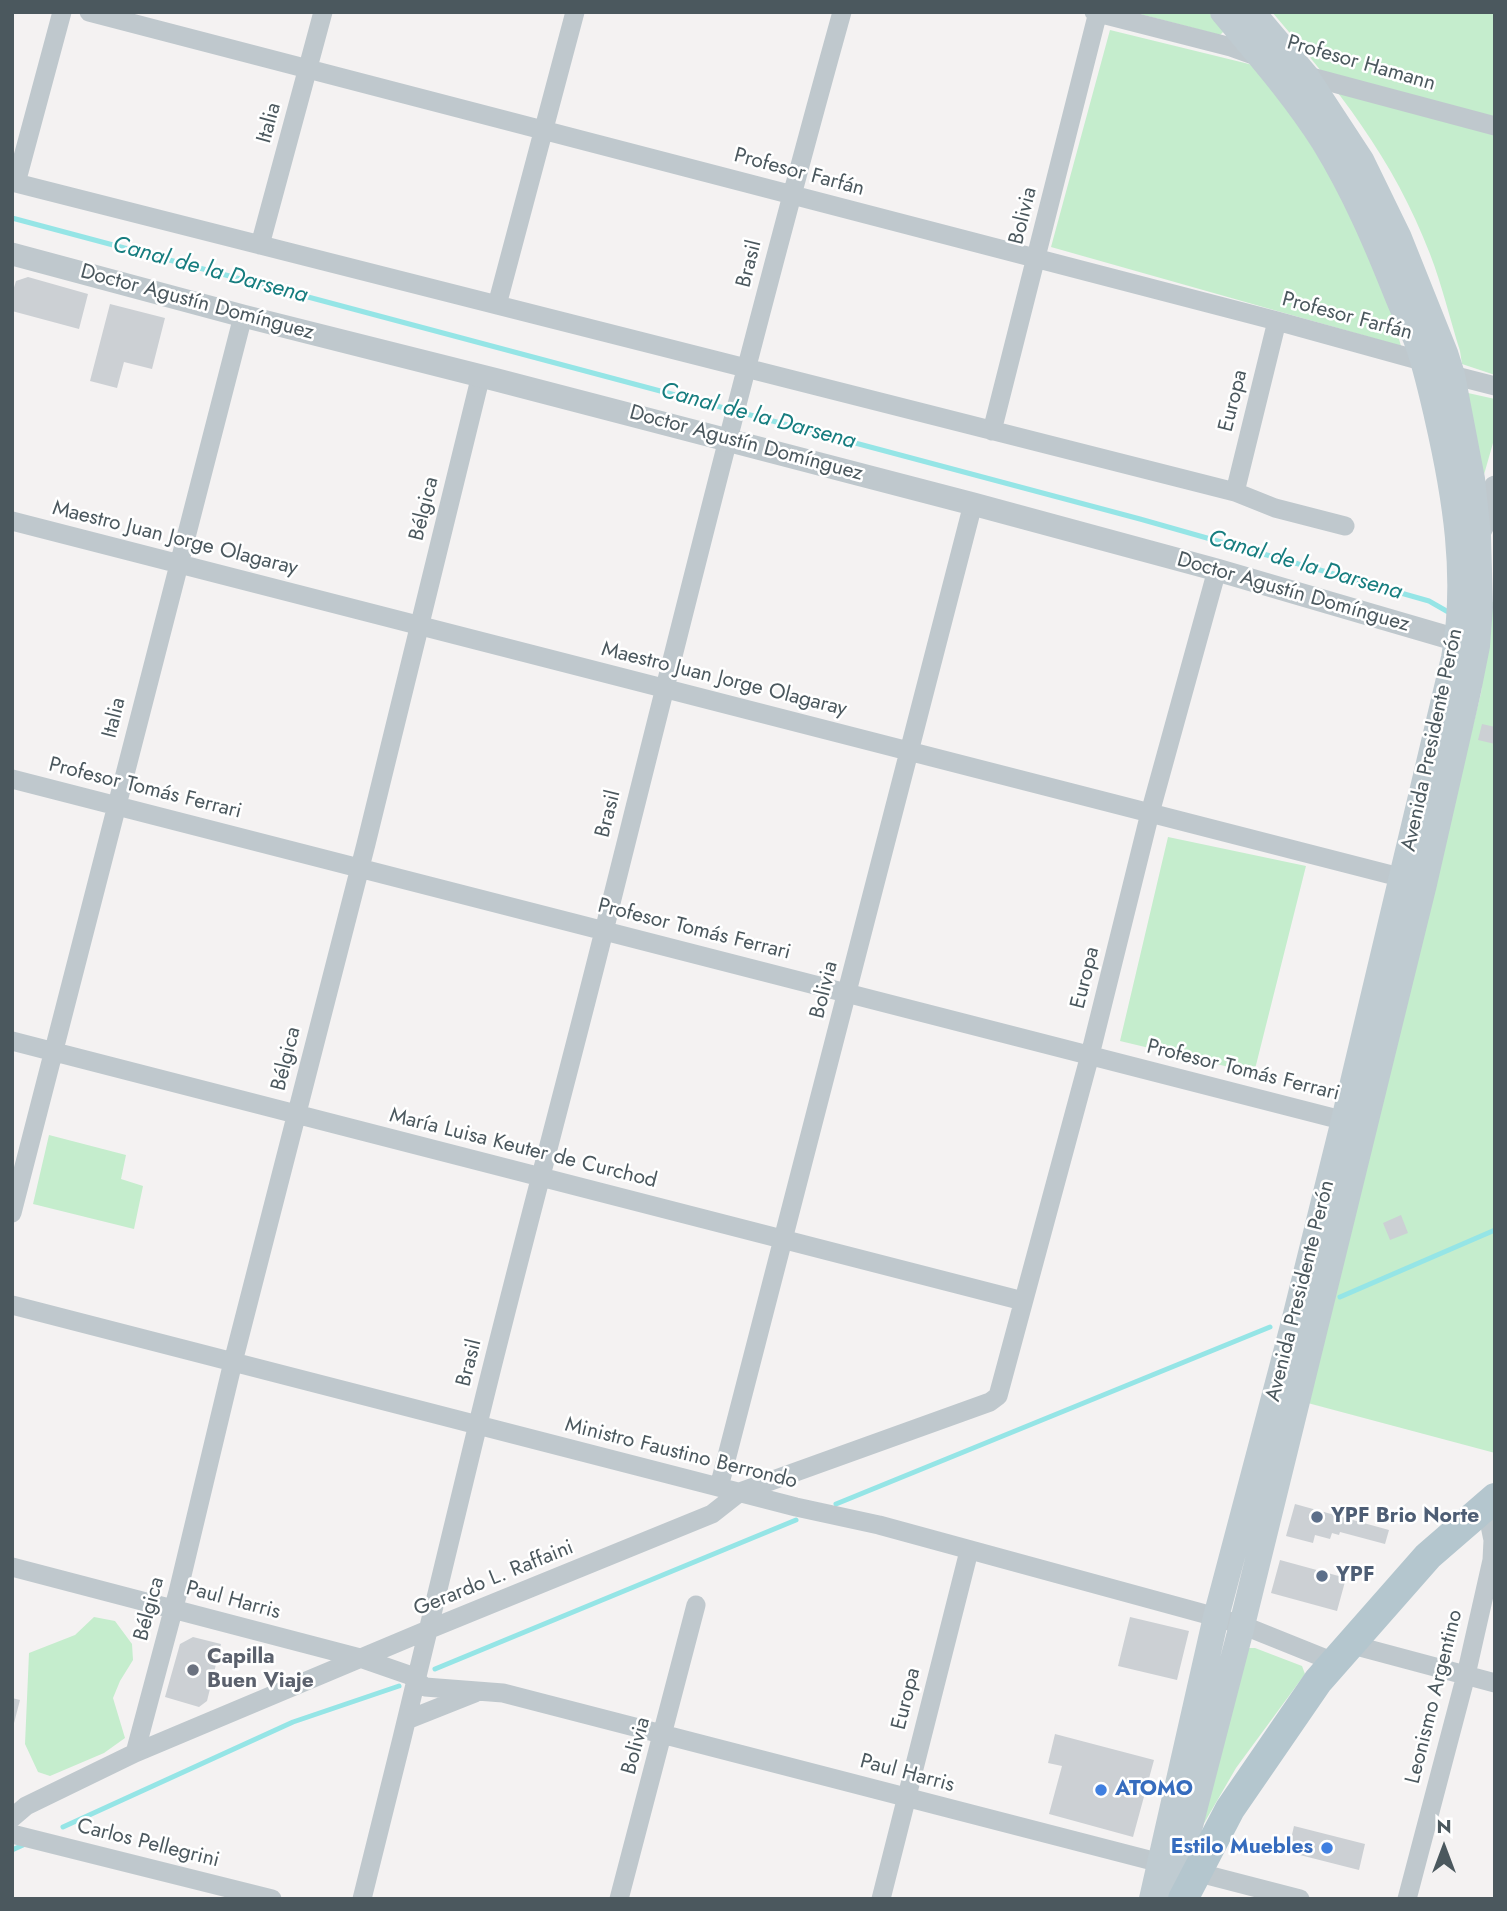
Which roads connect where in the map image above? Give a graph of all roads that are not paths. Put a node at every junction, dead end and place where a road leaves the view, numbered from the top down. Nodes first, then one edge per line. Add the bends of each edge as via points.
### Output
1 (62, 12) edge
2 (89, 12) edge
3 (323, 12) edge
4 (575, 12) edge
5 (842, 12) edge
6 (1223, 12) edge
7 (1252, 12) edge
8 (1097, 13) edge
9 (1260, 57) junction
10 (308, 69) junction
11 (1306, 76) junction
12 (1495, 126) edge
13 (543, 130) junction
14 (14, 183) edge
15 (791, 195) junction
16 (260, 245) junction
17 (12, 254) edge
18 (1037, 259) junction
19 (497, 305) junction
20 (243, 316) junction
21 (1277, 321) junction
22 (1422, 360) junction
23 (747, 369) junction
24 (1452, 374) junction
25 (481, 375) junction
26 (1495, 386) edge
27 (992, 431) junction
28 (729, 440) junction
29 (1495, 487) edge
30 (1235, 492) junction
31 (973, 503) junction
32 (12, 521) edge
33 (1345, 526) dead end
34 (1478, 535) junction
35 (178, 563) junction
36 (1217, 570) junction
37 (1478, 578) edge
38 (419, 626) junction
39 (1467, 643) junction
40 (663, 688) junction
41 (910, 752) junction
42 (12, 779) edge
43 (116, 805) junction
44 (1150, 813) junction
45 (359, 867) junction
46 (1414, 881) junction
47 (604, 930) junction
48 (848, 993) junction
49 (12, 1041) edge
50 (54, 1052) junction
51 (1090, 1055) junction
52 (297, 1114) junction
53 (1355, 1123) junction
54 (540, 1177) junction
55 (12, 1213) edge
56 (784, 1240) junction
57 (1023, 1301) junction
58 (12, 1305) edge
59 (233, 1362) junction
60 (998, 1396) joint
61 (1286, 1397) junction
62 (478, 1425) junction
63 (719, 1487) junction
64 (740, 1492) junction
65 (1490, 1502) edge
66 (969, 1551) junction
67 (12, 1567) edge
68 (696, 1605) dead end
69 (174, 1609) junction
70 (1216, 1617) junction
71 (1242, 1625) junction
72 (430, 1629) junction
73 (1342, 1653) junction
74 (360, 1658) junction
75 (1466, 1675) junction
76 (417, 1681) junction
77 (1495, 1683) edge
78 (483, 1689) junction
79 (405, 1728) junction
80 (663, 1734) junction
81 (135, 1753) junction
82 (906, 1797) junction
83 (12, 1818) edge
84 (12, 1835) edge
85 (1178, 1867) junction
86 (272, 1899) edge
87 (362, 1899) edge
88 (619, 1899) edge
89 (881, 1899) edge
90 (1152, 1899) edge
91 (1171, 1899) edge
92 (1183, 1899) edge
93 (1300, 1899) edge
94 (1406, 1899) edge

1 - 14 street
2 - 10 street, Profesor Farfán
3 - 10 street, Italia
4 - 13 street
5 - 15 street, Brasil
6 - 9 main road
7 - 11 main road
8 - 9 street, Profesor Hamann
8 - 18 street, Bolivia
9 - 11 street, Profesor Hamann
9 - 22 main road via 1302,110 1350,188 1377,243
10 - 13 street, Profesor Farfán
10 - 16 street, Italia
11 - 12 street, Profesor Hamann
11 - 24 main road via 1374,185
13 - 15 street, Profesor Farfán
13 - 19 street
14 - 16 street
15 - 18 street, Profesor Farfán
15 - 23 street, Brasil
16 - 19 street
17 - 20 street, Doctor Agustín Domínguez
18 - 21 street, Profesor Farfán
18 - 27 street, Bolivia
19 - 23 street
20 - 25 street, Doctor Agustín Domínguez
20 - 35 street, Italia
21 - 22 street, Profesor Farfán
21 - 30 street, Europa
22 - 24 street, Profesor Farfán
22 - 37 main road
23 - 27 street
23 - 28 street, Brasil
24 - 26 street, Profesor Farfán
24 - 34 main road
25 - 28 street, Doctor Agustín Domínguez
25 - 38 street, Bélgica
27 - 30 street
28 - 31 street, Doctor Agustín Domínguez
28 - 40 street, Brasil
29 - 34 street
30 - 33 street
31 - 36 street, Doctor Agustín Domínguez
31 - 41 street, Bolivia
32 - 35 street, Maestro Juan Jorge Olagaray
34 - 37 main road, Avenida Presidente Perón
35 - 38 street, Maestro Juan Jorge Olagaray
35 - 43 street, Italia
36 - 39 street, Doctor Agustín Domínguez
36 - 44 street, Europa
37 - 39 main road, Avenida Presidente Perón
38 - 40 street, Maestro Juan Jorge Olagaray
38 - 45 street, Bélgica
39 - 46 main road, Avenida Presidente Perón
40 - 41 street, Maestro Juan Jorge Olagaray
40 - 47 street, Brasil
41 - 44 street, Maestro Juan Jorge Olagaray
41 - 48 street, Bolivia
42 - 43 street, Profesor Tomás Ferrari
43 - 45 street, Profesor Tomás Ferrari
43 - 50 street, Italia
44 - 46 street, Maestro Juan Jorge Olagaray
44 - 51 street, Europa
45 - 47 street, Profesor Tomás Ferrari
45 - 52 street, Bélgica
46 - 53 main road, Avenida Presidente Perón
47 - 48 street, Profesor Tomás Ferrari
47 - 54 street, Brasil
48 - 51 street, Profesor Tomás Ferrari
48 - 56 street, Bolivia
49 - 50 street, María Luisa Keuter de Curchod
50 - 52 street, María Luisa Keuter de Curchod
50 - 55 street, Italia
51 - 53 street, Profesor Tomás Ferrari
51 - 57 street, Europa
52 - 54 street, María Luisa Keuter de Curchod
52 - 59 street, Bélgica
53 - 61 main road, Avenida Presidente Perón
54 - 56 street, María Luisa Keuter de Curchod
54 - 62 street, Brasil
56 - 57 street, María Luisa Keuter de Curchod
56 - 63 street, Bolivia
57 - 60 street, Europa
58 - 59 street, Ministro Faustino Berrondo
59 - 62 street, Ministro Faustino Berrondo
59 - 69 street, Bélgica
60 - 64 street, Gerardo L. Raffaini
61 - 70 main road, Avenida Presidente Perón
61 - 71 main road, Avenida Presidente Perón
62 - 63 street, Ministro Faustino Berrondo
62 - 72 street, Brasil
63 - 64 street, Ministro Faustino Berrondo
64 - 66 street, Ministro Faustino Berrondo
64 - 72 street, Gerardo L. Raffaini via 712,1514
65 - 73 main road via 1428,1556
65 - 75 street, Leonismo Argentino via 1492,1560
66 - 70 street, Ministro Faustino Berrondo
66 - 82 street, Europa
67 - 69 street, Paul Harris
68 - 80 street, Bolivia
69 - 74 street, Paul Harris
69 - 81 street, Bélgica
70 - 71 street, Ministro Faustino Berrondo
70 - 85 main road, Avenida Presidente Perón
71 - 73 street, Ministro Faustino Berrondo
71 - 85 main road, Avenida Presidente Perón
72 - 74 street, Gerardo L. Raffaini
72 - 76 street, Brasil
73 - 75 street, Ministro Faustino Berrondo
73 - 85 main road via 1292,1716 1230,1810
74 - 76 street, Paul Harris
74 - 81 street, Gerardo L. Raffaini
75 - 77 street, Ministro Faustino Berrondo
75 - 94 street, Leonismo Argentino
76 - 78 street, Paul Harris via 425,1686
76 - 79 street, Brasil
78 - 79 street
78 - 80 street, Paul Harris
79 - 87 street
80 - 82 street, Paul Harris
80 - 88 street, Bolivia
81 - 83 street, Gerardo L. Raffaini via 26,1806
82 - 85 street, Paul Harris
82 - 89 street, Europa
84 - 86 street, Carlos Pellegrini
85 - 90 main road, Avenida Presidente Perón
85 - 91 main road, Avenida Presidente Perón
85 - 92 main road, Avenida Presidente Perón
85 - 93 street, Paul Harris

